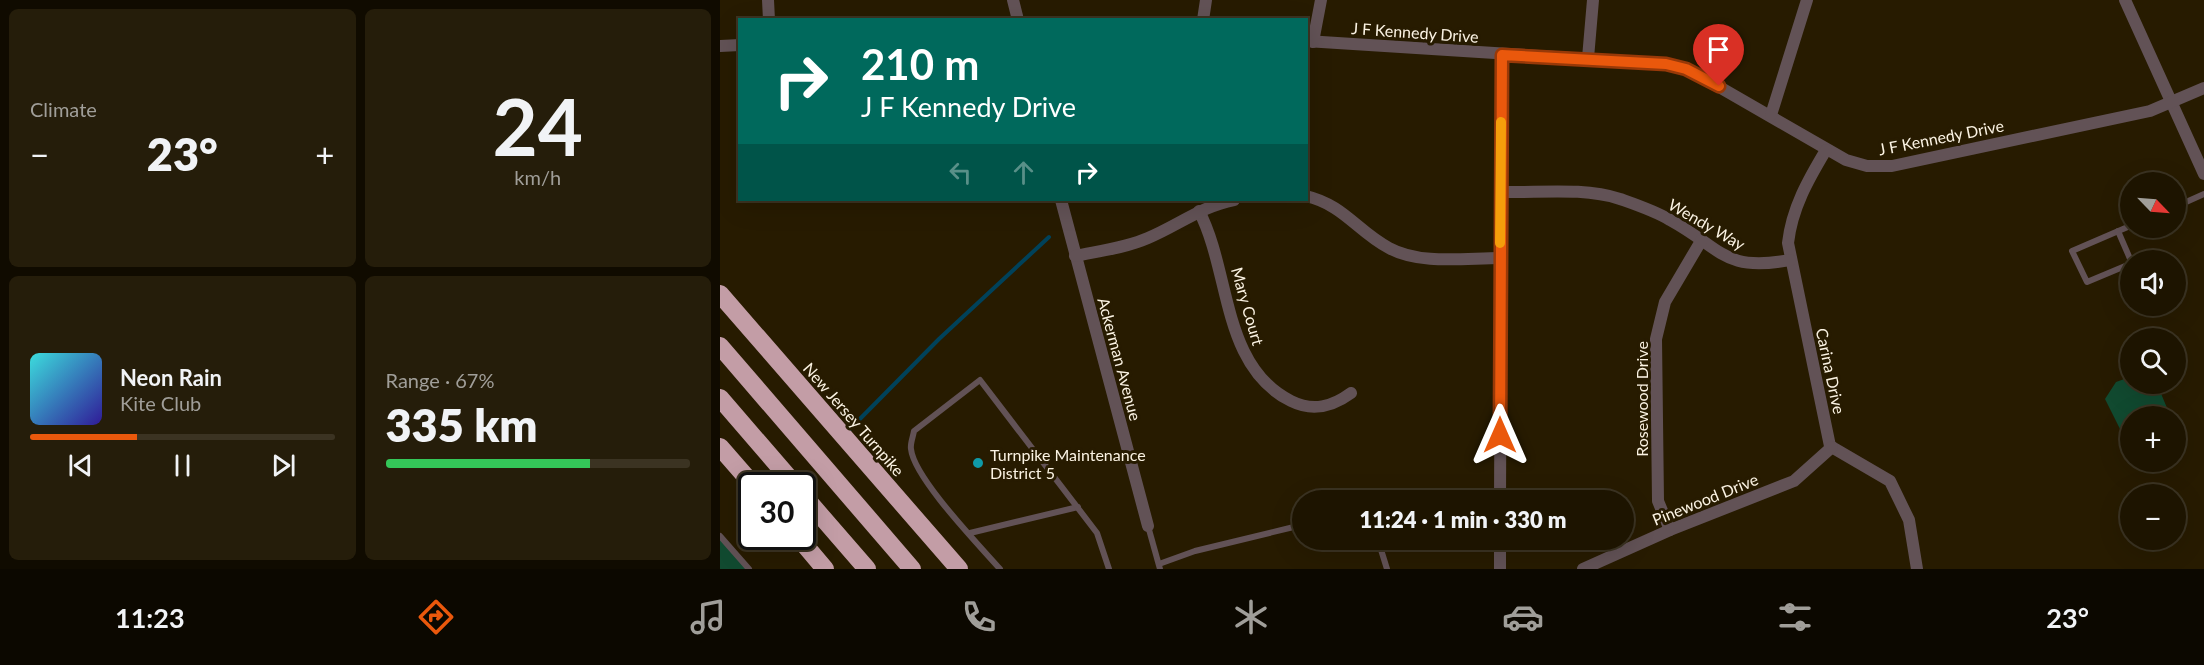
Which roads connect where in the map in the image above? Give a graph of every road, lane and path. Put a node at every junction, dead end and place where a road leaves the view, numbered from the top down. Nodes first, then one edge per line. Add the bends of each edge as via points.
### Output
1 (768, 0) edge
2 (1012, 0) edge
3 (1206, 0) edge
4 (1321, 0) edge
5 (1593, 0) edge
6 (1807, 0) edge
7 (2125, 0) edge
8 (769, 18) edge
9 (1017, 18) edge
10 (1203, 18) edge
11 (1310, 42) edge
12 (738, 45) edge
13 (720, 46) edge
14 (1502, 55) junction
15 (1588, 58) junction
16 (2204, 88) edge
17 (2173, 102) junction
18 (1771, 115) junction
19 (1826, 150) junction
20 (2204, 174) edge
21 (1501, 192) junction
22 (2204, 194) edge
23 (1308, 197) edge
24 (1061, 201) edge
25 (1231, 201) edge
26 (2186, 202) edge
27 (1199, 211) junction
28 (2118, 231) joint
29 (1701, 241) junction
30 (2125, 250) edge
31 (1075, 256) junction
32 (1500, 258) junction
33 (1790, 260) junction
34 (2120, 267) edge
35 (720, 294) edge
36 (720, 346) edge
37 (1351, 393) dead end
38 (720, 398) edge
39 (720, 447) edge
40 (1832, 447) junction
41 (742, 472) edge
42 (784, 472) edge
43 (1500, 490) edge
44 (1078, 507) junction
45 (816, 510) edge
46 (1148, 526) joint
47 (1292, 527) edge
48 (1670, 530) junction
49 (970, 533) junction
50 (720, 536) edge
51 (809, 550) edge
52 (1381, 550) edge
53 (1500, 550) edge
54 (1159, 567) edge
55 (749, 569) edge
56 (825, 569) edge
57 (867, 569) edge
58 (912, 569) edge
59 (959, 569) edge
60 (1000, 569) edge
61 (1109, 569) edge
62 (1387, 569) edge
63 (1500, 569) edge
64 (1582, 569) edge
65 (1917, 569) edge

1 - 8 street
2 - 9 street
3 - 10 street
4 - 11 street
5 - 15 street
6 - 18 street
7 - 17 street
11 - 14 street, J F Kennedy Drive
12 - 13 street
14 - 15 street, J F Kennedy Drive
14 - 21 street
15 - 18 street, J F Kennedy Drive via 1686,69
16 - 17 street, J F Kennedy Drive
17 - 19 street, J F Kennedy Drive via 2150,111 1892,166 1867,166
17 - 20 street
18 - 19 street, J F Kennedy Drive
19 - 33 street, Carina Drive via 1794,212 1788,243
21 - 29 street, Wendy Way via 1617,198 1671,220
21 - 32 street
22 - 26 lane
23 - 32 street via 1335,205 1373,238 1407,255
24 - 31 street, Ackerman Avenue
25 - 27 street
27 - 31 street via 1131,245
27 - 37 street, Mary Court via 1210,231 1248,363 1265,383 1300,405 1337,404
28 - 30 lane
28 - 34 lane via 2072,251 2086,282
29 - 33 street, Wendy Way via 1743,263 1761,265
29 - 48 street, Rosewood Drive via 1665,302 1656,339 1658,501
31 - 46 street, Ackerman Avenue
32 - 43 street
33 - 40 street, Carina Drive
35 - 59 highway, New Jersey Turnpike
36 - 58 highway
38 - 42 highway
39 - 41 highway
40 - 48 street, Pinewood Drive via 1794,481
40 - 65 street via 1890,482 1909,520
44 - 49 lane
44 - 49 lane via 980,380 914,431 910,448 914,462
44 - 61 lane via 1097,533
45 - 57 highway
46 - 54 lane
47 - 54 lane via 1203,549
48 - 64 street, Pinewood Drive
49 - 60 lane
50 - 55 lane
51 - 56 highway
52 - 62 lane
53 - 63 street

